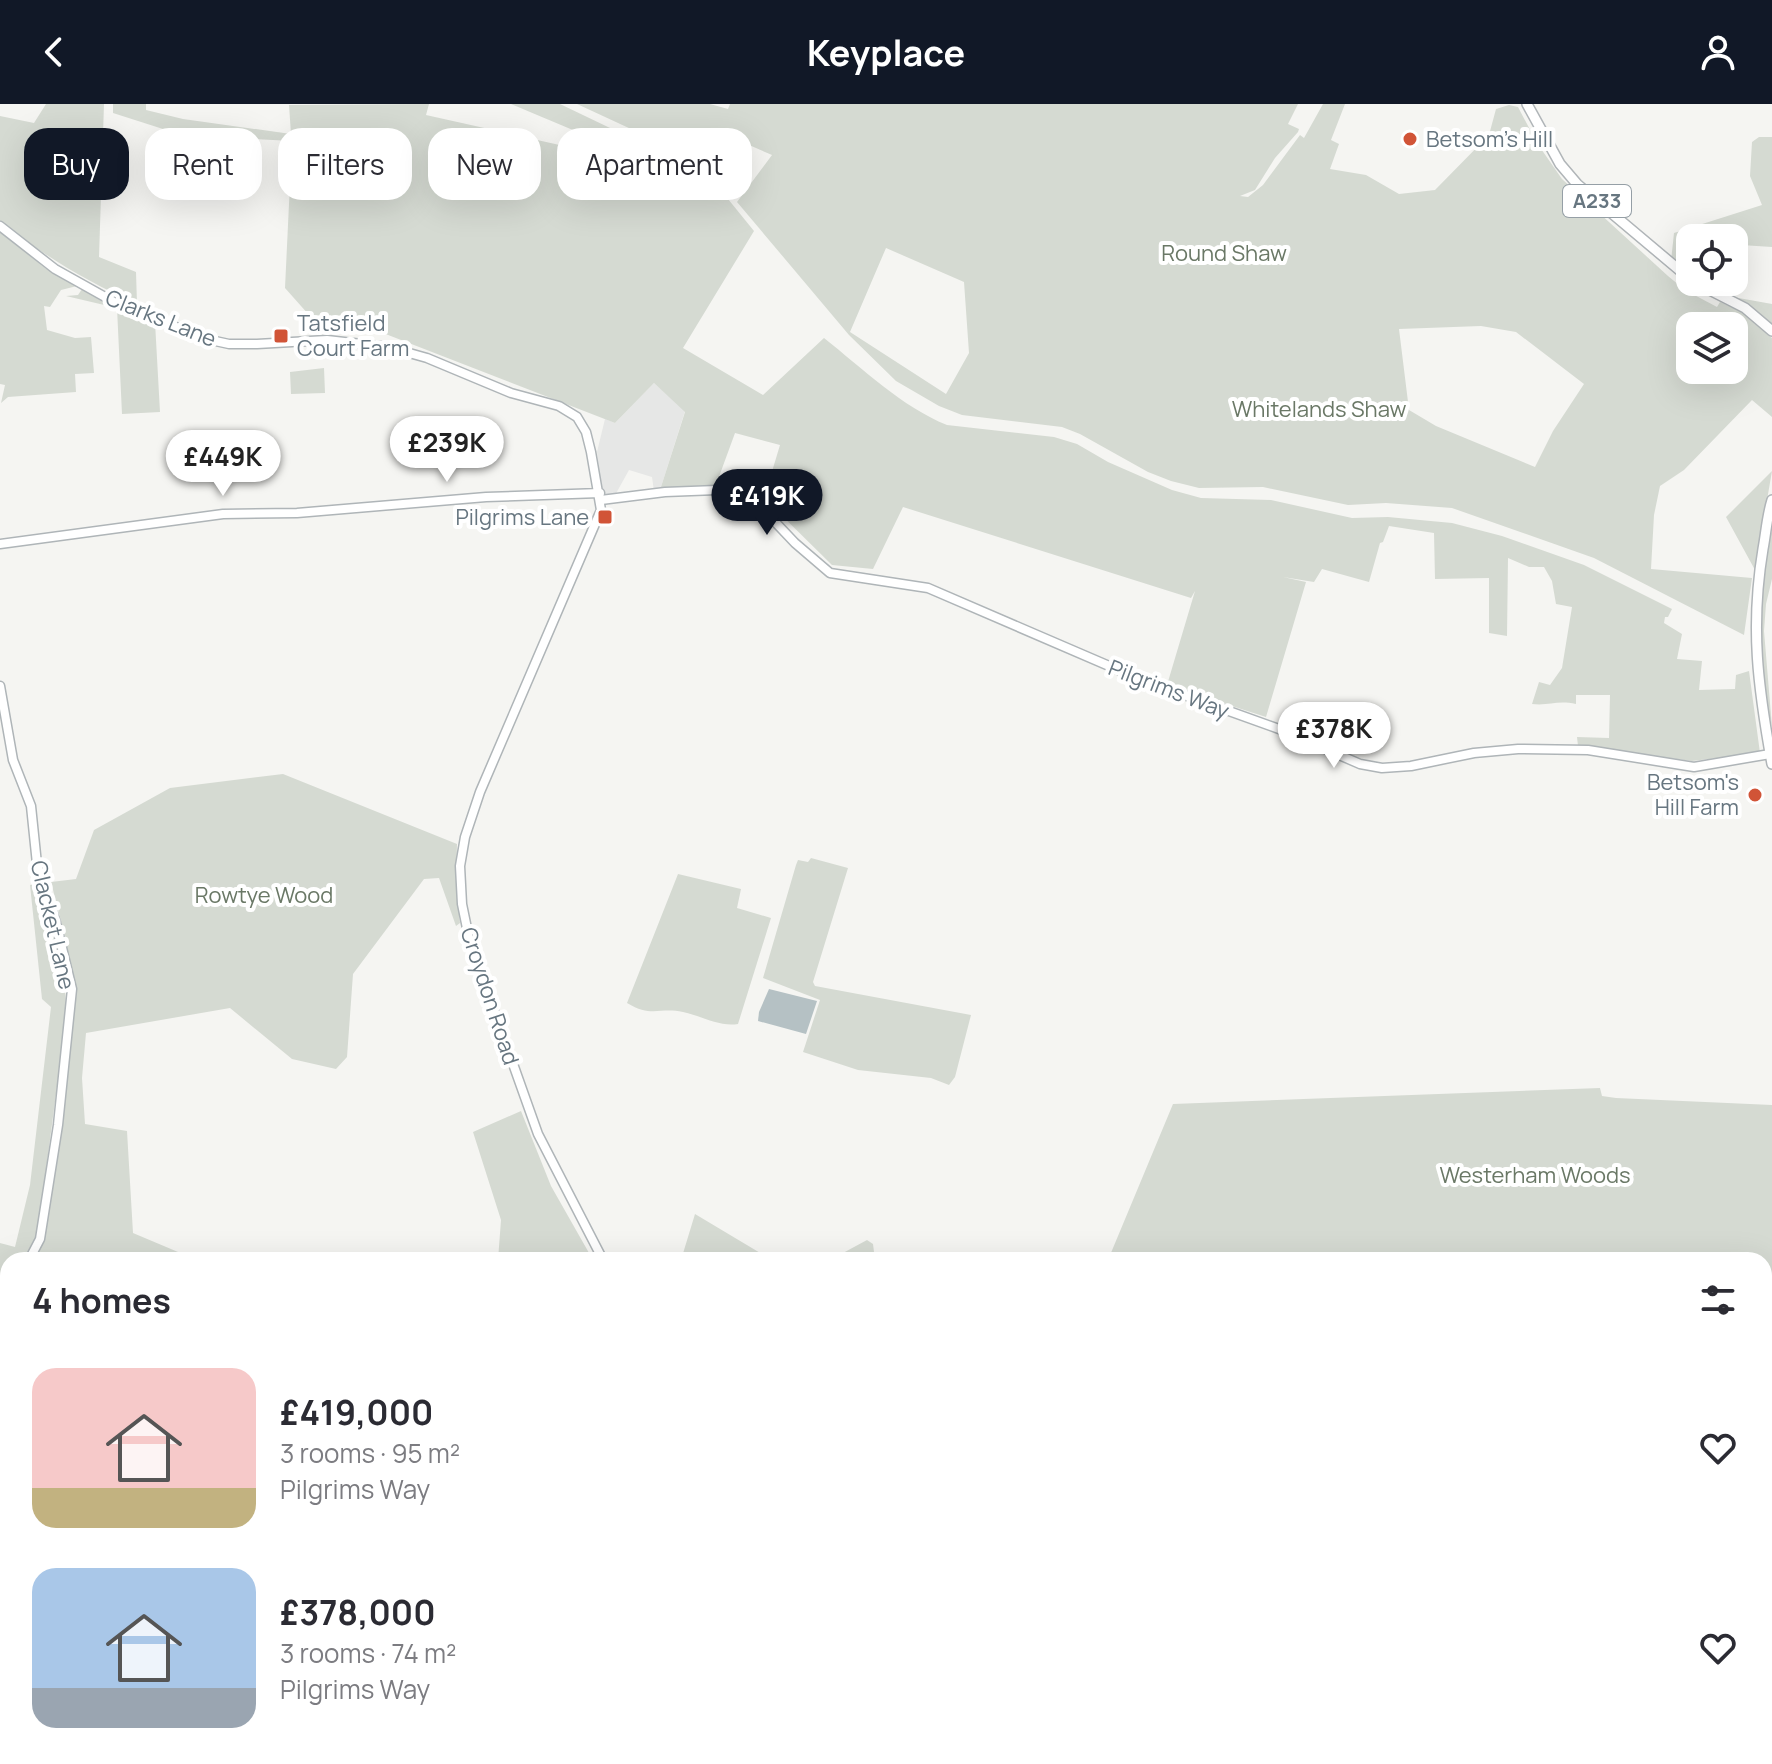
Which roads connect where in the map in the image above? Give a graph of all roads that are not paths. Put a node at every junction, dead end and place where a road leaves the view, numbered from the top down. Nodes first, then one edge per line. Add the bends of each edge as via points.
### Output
1 (1527, 104) edge
2 (0, 226) edge
3 (1676, 267) edge
4 (1722, 296) edge
5 (1772, 331) edge
6 (601, 496) junction
7 (1772, 500) edge
8 (0, 544) edge
9 (0, 686) edge
10 (1771, 759) edge
11 (33, 1252) edge
12 (599, 1252) edge

1 - 3 main road, A233 via 1577,184
2 - 6 street, Clarks Lane via 55,269 114,302 206,339 229,344 327,340 388,347 567,409 586,432
4 - 5 main road, A233
6 - 8 street via 486,497 223,514
6 - 10 street, Pilgrims Way via 717,490 745,496 830,573 928,588 1137,678 1360,764 1411,766 1518,749 1588,750 1694,767
6 - 12 street, Croydon Road via 599,520 480,792 465,837 460,884 470,943 538,1134
7 - 10 main road via 1757,582 1755,645
9 - 11 street, Clacket Lane via 13,760 31,806 37,864 72,989 58,1125 40,1239

